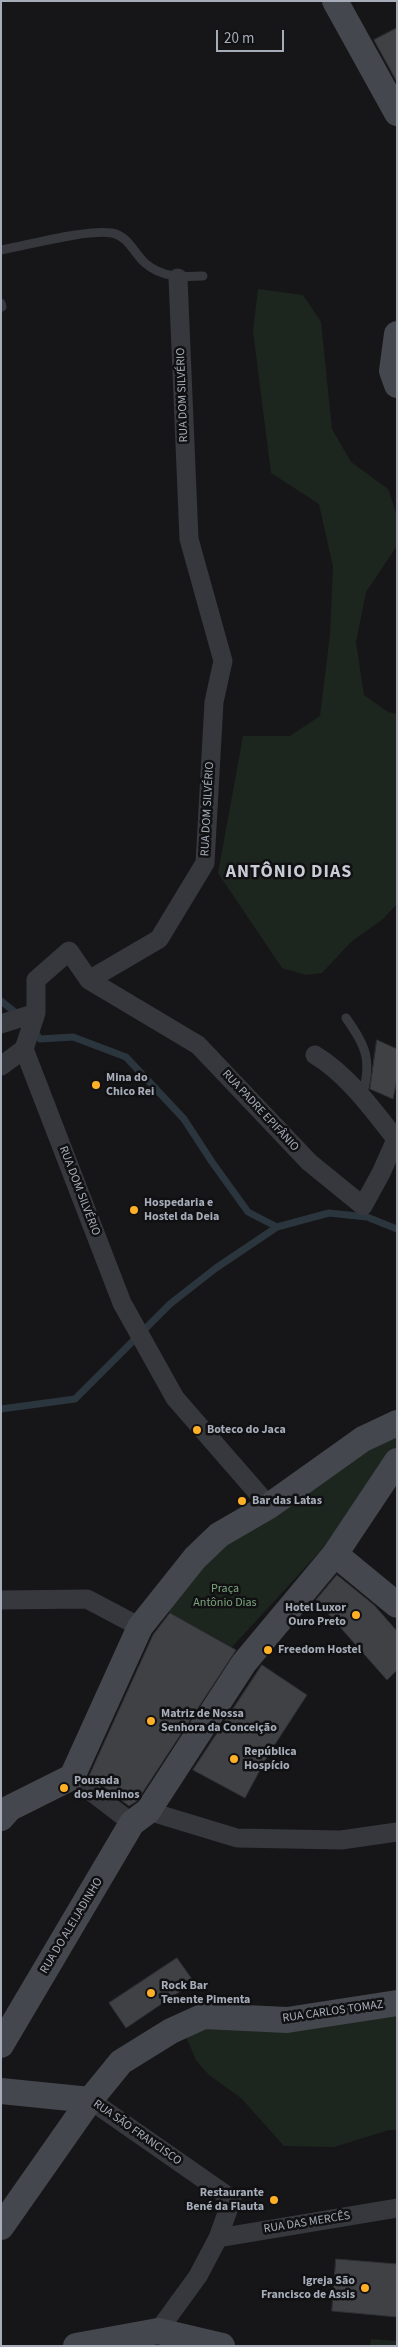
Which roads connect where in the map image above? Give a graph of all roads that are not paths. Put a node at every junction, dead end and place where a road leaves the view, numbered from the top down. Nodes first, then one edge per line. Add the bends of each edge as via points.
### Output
1 (335, 1) edge
2 (397, 113) edge
3 (1, 250) edge
4 (203, 276) dead end
5 (178, 278) junction
6 (397, 334) edge
7 (397, 385) edge
8 (89, 980) junction
9 (36, 1013) junction
10 (346, 1018) dead end
11 (1, 1024) edge
12 (24, 1049) junction
13 (315, 1055) dead end
14 (1, 1066) edge
15 (362, 1097) junction
16 (396, 1138) edge
17 (397, 1423) edge
18 (397, 1461) edge
19 (269, 1506) junction
20 (335, 1554) junction
21 (1, 1600) edge
22 (397, 1604) edge
23 (140, 1627) junction
24 (72, 1777) junction
25 (140, 1817) junction
26 (1, 1818) edge
27 (397, 1832) edge
28 (397, 2003) edge
29 (1, 2045) edge
30 (1, 2091) edge
31 (90, 2100) junction
32 (397, 2208) edge
33 (1, 2227) edge
34 (218, 2238) junction
35 (158, 2331) junction
36 (76, 2346) edge
37 (222, 2346) edge

1 - 2 street
3 - 5 lane via 112,233 123,238 144,263 158,272
4 - 5 lane
5 - 8 street, RUA DOM SILVÉRIO via 189,539 223,661 214,702 205,863 159,939
6 - 7 street via 392,371
8 - 9 street via 69,951 36,980
8 - 16 street, RUA PADRE EPIFÂNIO via 198,1045 309,1162 363,1206 382,1173
9 - 11 street
9 - 12 street
10 - 15 lane via 360,1037 368,1060
12 - 14 street
12 - 19 street, RUA DOM SILVÉRIO via 122,1303 175,1398
13 - 15 street via 339,1073
15 - 16 street
17 - 19 street via 363,1439
18 - 20 street
19 - 23 street via 219,1535 195,1558
20 - 22 street
20 - 25 street, RUA DO ALEIJADINHO via 244,1664
21 - 23 street via 87,1599
23 - 24 street
24 - 25 street
24 - 26 street via 10,1808
25 - 27 street via 237,1838 341,1840
25 - 29 street, RUA DO ALEIJADINHO
28 - 31 street, RUA CARLOS TOMAZ via 287,2020 204,2016 171,2031 121,2062
30 - 31 street, RUA SÃO FRANCISCO
31 - 33 street, RUA CARLOS TOMAZ
31 - 34 street, RUA SÃO FRANCISCO via 232,2199
32 - 34 street, RUA DAS MERCÊS
34 - 35 street via 198,2276
35 - 36 street
35 - 37 street

